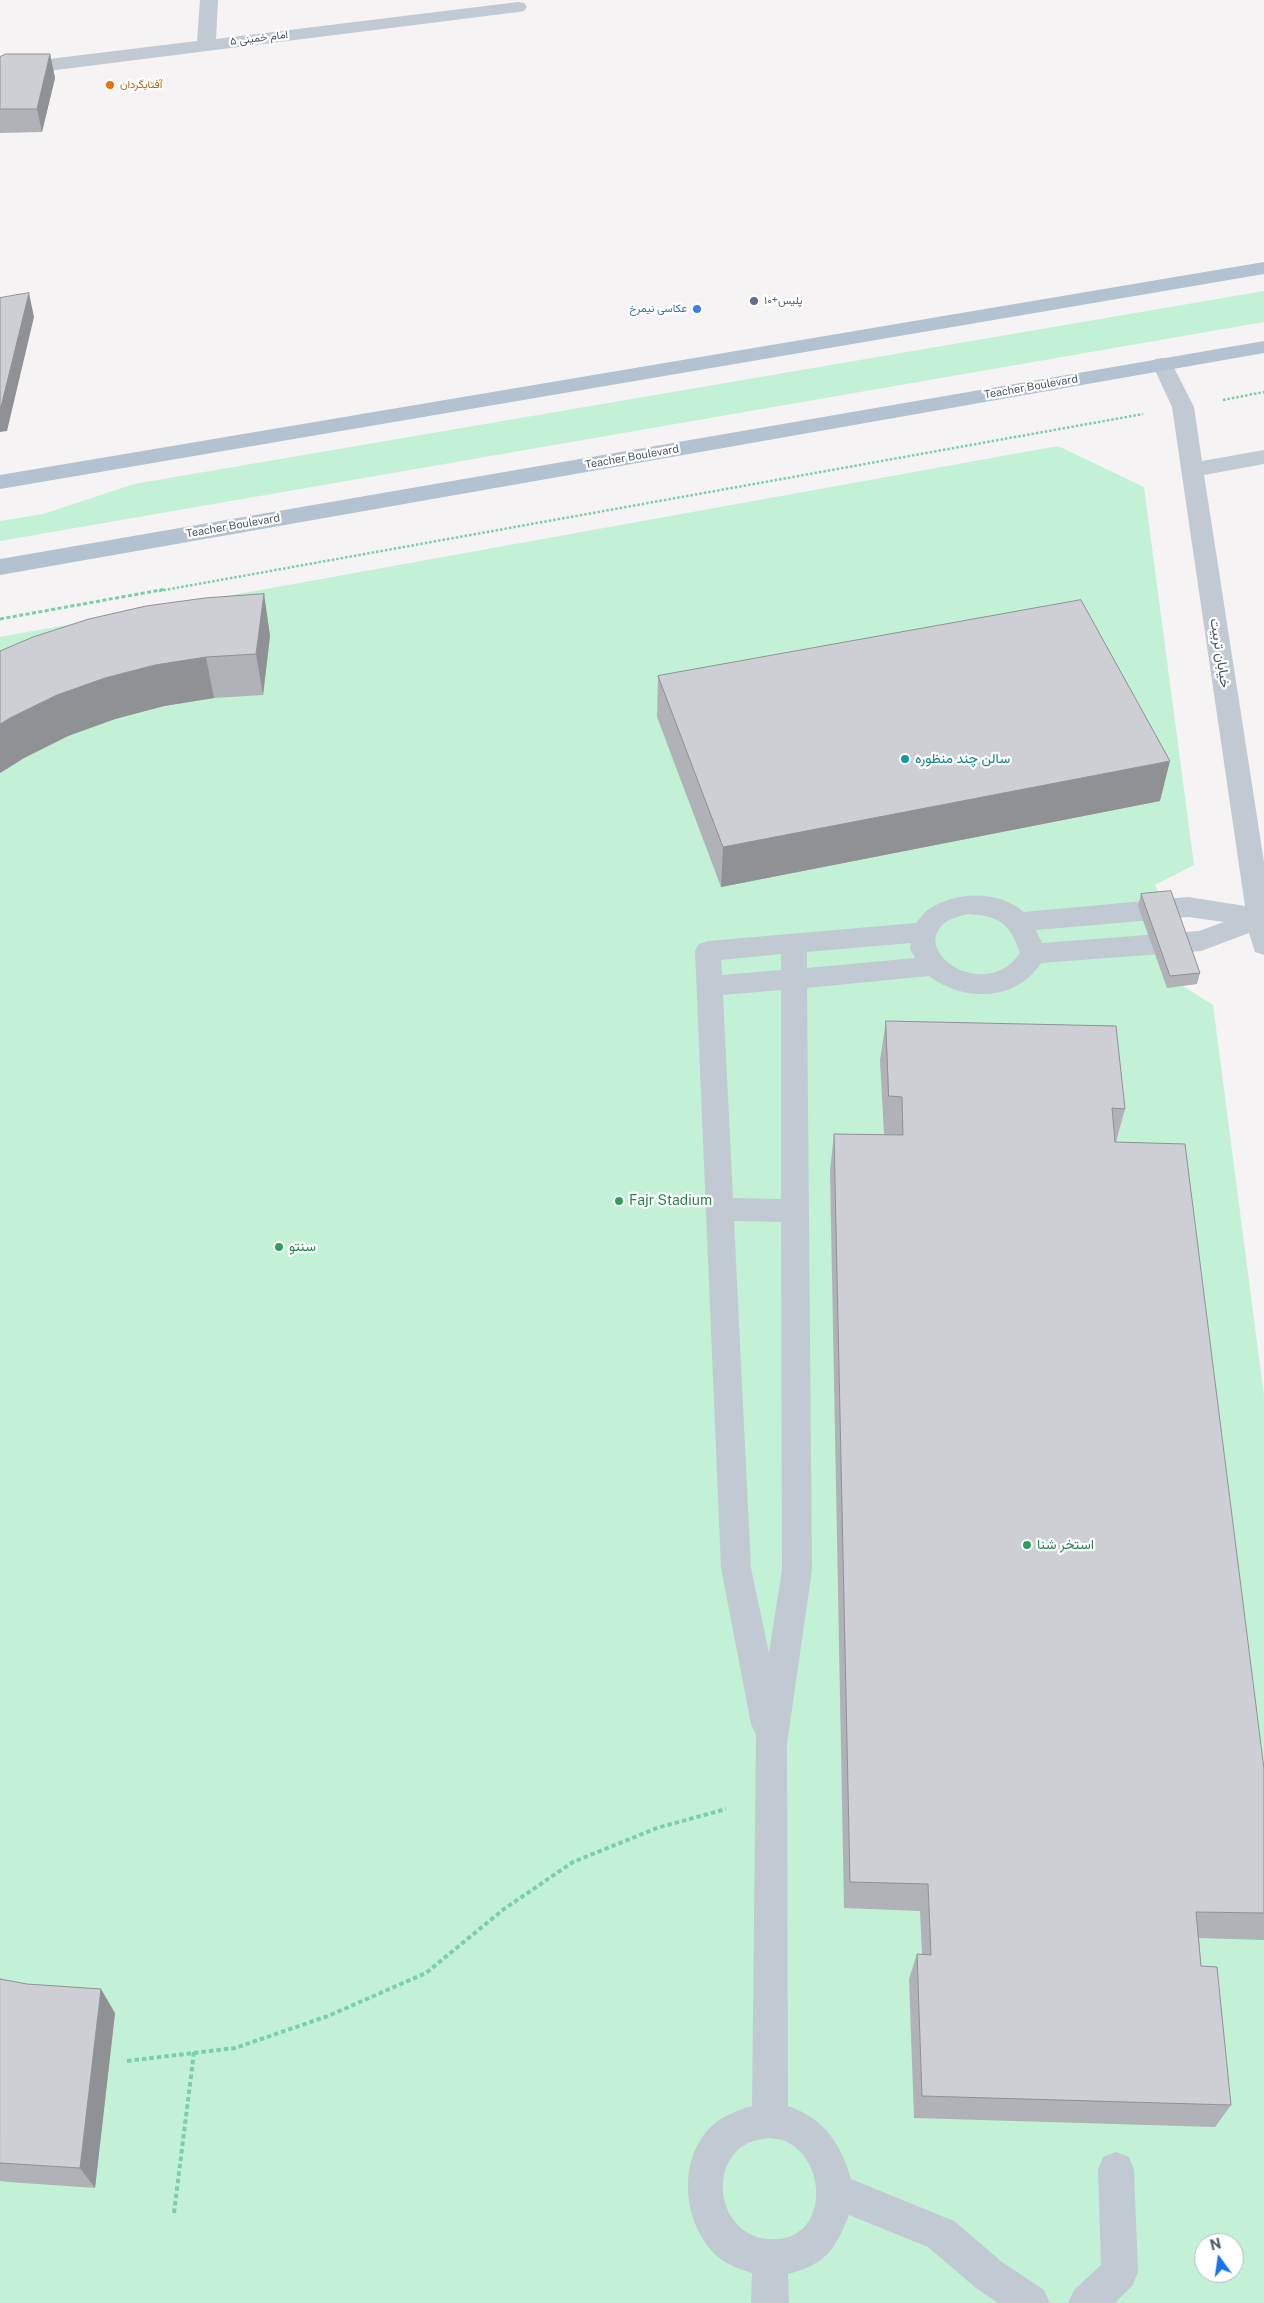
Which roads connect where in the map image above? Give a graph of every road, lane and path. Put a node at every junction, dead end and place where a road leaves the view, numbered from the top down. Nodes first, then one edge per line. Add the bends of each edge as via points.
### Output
1 (209, 0) edge
2 (518, 7) dead end
3 (206, 45) junction
4 (0, 71) edge
5 (1264, 268) edge
6 (1264, 346) edge
7 (1162, 364) junction
8 (1183, 407) junction
9 (1264, 457) edge
10 (1192, 470) junction
11 (0, 482) edge
12 (0, 567) edge
13 (0, 618) edge
14 (1254, 805) edge
15 (1262, 918) edge
16 (1020, 922) junction
17 (924, 932) junction
18 (794, 943) junction
19 (1264, 945) edge
20 (1033, 954) junction
21 (932, 966) junction
22 (794, 979) junction
23 (709, 986) junction
24 (720, 1210) junction
25 (795, 1211) junction
26 (771, 1744) junction
27 (770, 1798) junction
28 (194, 2052) junction
29 (127, 2061) dead end
30 (770, 2120) junction
31 (1116, 2170) dead end
32 (835, 2191) junction
33 (174, 2213) dead end
34 (770, 2259) junction
35 (770, 2303) edge
36 (1032, 2303) edge
37 (1086, 2303) edge

1 - 3 street
2 - 3 street, امام خمینی ۵
3 - 4 street, امام خمینی ۵
5 - 11 main road
6 - 7 main road, Teacher Boulevard
7 - 8 street, خیابان تربیت
7 - 12 main road, Teacher Boulevard
8 - 10 street, خیابان تربیت
8 - 13 path
9 - 10 street
10 - 14 street, خیابان تربیت
14 - 15 street, خیابان تربیت
15 - 16 street via 1188,907
15 - 19 street, خیابان تربیت
15 - 20 street via 1201,941
16 - 17 street via 1004,911 986,905 966,904 946,909 932,918
16 - 20 street via 1028,934
17 - 18 street
17 - 21 street via 922,943
18 - 22 street
18 - 23 street via 708,951
20 - 21 street via 1021,971 1007,981 987,985 966,984 947,977
21 - 22 street
22 - 23 street
22 - 25 street
23 - 24 street
24 - 25 street
24 - 26 street via 736,1568
25 - 26 street via 797,1570
26 - 27 street
27 - 28 path via 657,1828 572,1862 504,1909 426,1973 319,2020 235,2048
27 - 30 street
28 - 29 path
28 - 33 path
30 - 32 street via 794,2126 816,2142 830,2165
30 - 34 street via 746,2125 724,2138 710,2160 705,2186 709,2213 722,2236 744,2253
31 - 37 street via 1120,2272
32 - 34 street via 830,2217 817,2240 795,2254
32 - 36 street via 941,2234 989,2275
34 - 35 street

